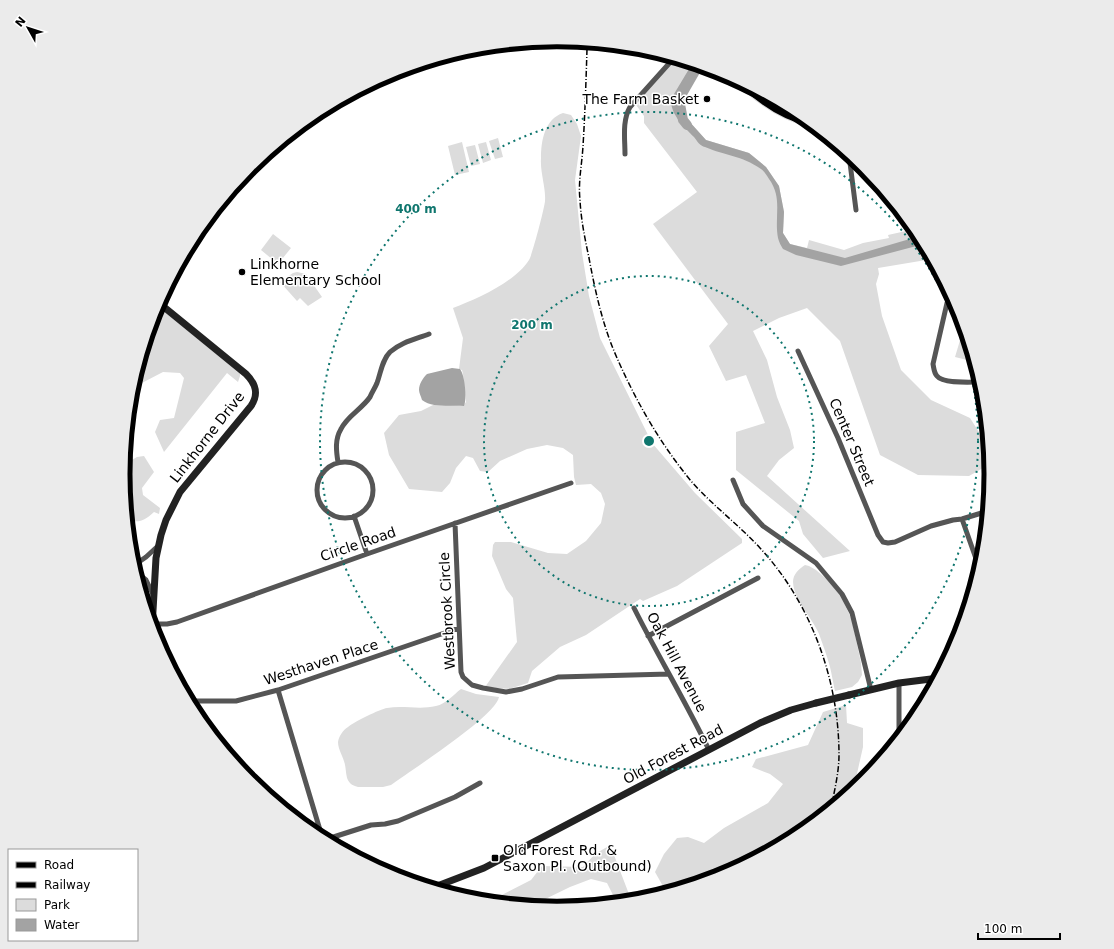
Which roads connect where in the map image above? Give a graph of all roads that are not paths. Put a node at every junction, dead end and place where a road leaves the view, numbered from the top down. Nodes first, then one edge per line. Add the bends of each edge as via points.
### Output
1 (670, 63) edge
2 (760, 98) edge
3 (788, 115) edge
4 (626, 154) dead end
5 (850, 164) edge
6 (856, 210) dead end
7 (948, 303) edge
8 (164, 307) edge
9 (429, 334) dead end
10 (798, 351) dead end
11 (974, 382) edge
12 (338, 462) junction
13 (733, 480) dead end
14 (571, 483) dead end
15 (983, 513) edge
16 (354, 516) junction
17 (962, 520) junction
18 (455, 523) junction
19 (158, 546) junction
20 (367, 554) junction
21 (976, 559) edge
22 (139, 562) edge
23 (142, 577) edge
24 (758, 578) dead end
25 (154, 595) junction
26 (634, 608) dead end
27 (153, 614) edge
28 (157, 625) edge
29 (459, 628) junction
30 (648, 636) junction
31 (669, 674) junction
32 (932, 679) edge
33 (899, 683) junction
34 (278, 690) junction
35 (871, 690) junction
36 (195, 701) edge
37 (899, 731) edge
38 (709, 750) junction
39 (480, 783) dead end
40 (320, 831) edge
41 (331, 838) edge
42 (449, 888) edge

1 - 4 street via 626,112
2 - 3 main road
5 - 6 street
7 - 11 street via 933,364 934,371 938,378 944,381
8 - 19 main road, Linkhorne Drive via 246,374 254,383 256,392 254,401 180,492 166,520
9 - 12 street via 396,347 384,361 369,399 341,428 336,440
10 - 17 street, Center Street via 883,542 895,542 931,526
12 - 16 street via 359,466 367,472 371,480 372,497 362,512
12 - 16 street via 322,473 317,495 320,503 331,514 346,518
13 - 35 street via 743,504 763,526 816,563 842,594 852,613
14 - 18 street, Circle Road
15 - 17 street
16 - 20 street
17 - 21 street
18 - 20 street, Circle Road
18 - 29 street, Westbrook Circle
19 - 22 street
19 - 25 main road, Linkhorne Drive
20 - 28 street, Circle Road via 177,622
23 - 25 street
24 - 30 street
25 - 27 main road, Linkhorne Drive
26 - 30 street, Oak Hill Avenue
29 - 31 street, Westbrook Circle via 461,672 472,684 483,688 506,692 558,677
29 - 34 street, Westhaven Place
30 - 31 street, Oak Hill Avenue
31 - 38 street, Oak Hill Avenue
32 - 33 main road, Old Forest Road
33 - 35 main road, Old Forest Road
33 - 37 street
34 - 36 street, Westhaven Place via 236,700
34 - 40 street
35 - 38 main road, Old Forest Road, bridge via 780,714
38 - 42 main road, Old Forest Road
39 - 41 street via 455,797 398,821 371,825

